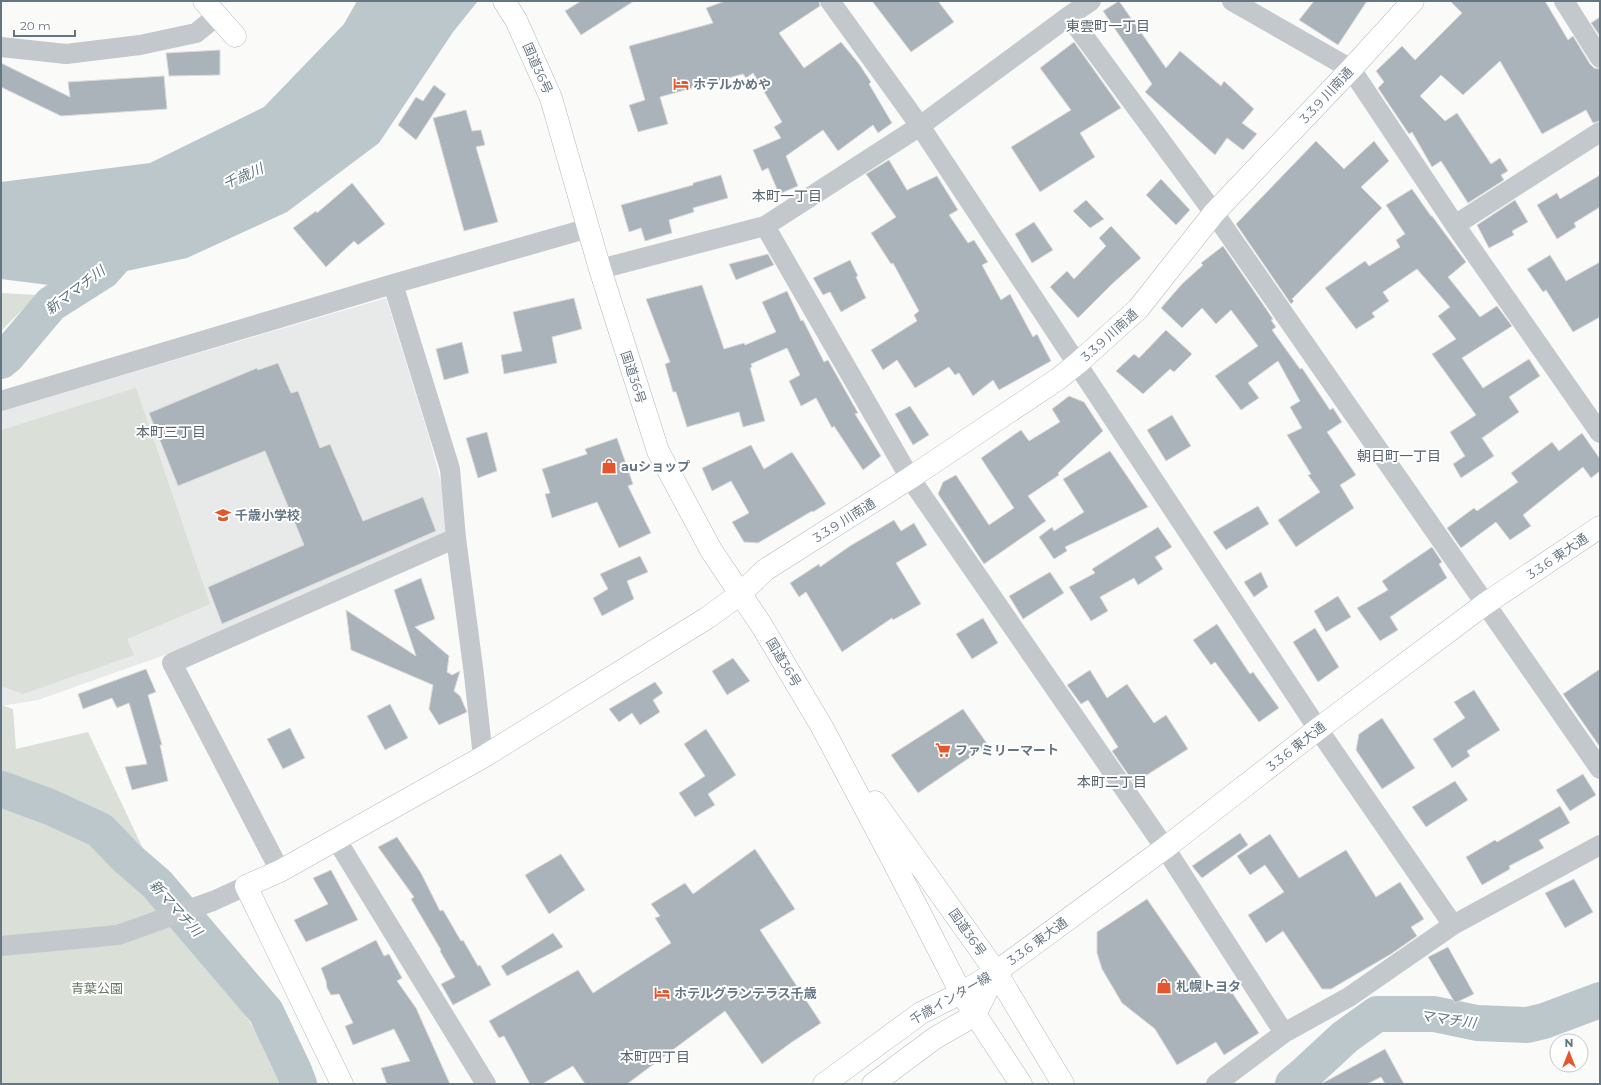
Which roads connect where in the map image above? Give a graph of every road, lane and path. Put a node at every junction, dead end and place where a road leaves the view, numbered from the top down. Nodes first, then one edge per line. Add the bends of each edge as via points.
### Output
1 (830, 1) edge
2 (1091, 1) edge
3 (1232, 1) edge
4 (1414, 1) edge
5 (1564, 1) edge
6 (509, 3) edge
7 (210, 8) edge
8 (1069, 16) junction
9 (235, 36) dead end
10 (1, 48) edge
11 (1600, 58) edge
12 (1351, 69) junction
13 (920, 126) junction
14 (1600, 132) edge
15 (1214, 213) junction
16 (1455, 225) junction
17 (765, 226) junction
18 (589, 228) junction
19 (600, 269) junction
20 (393, 284) junction
21 (1078, 363) junction
22 (1, 401) edge
23 (1600, 433) edge
24 (910, 478) junction
25 (1600, 527) edge
26 (456, 538) junction
27 (740, 594) junction
28 (1485, 604) junction
29 (822, 727) junction
30 (1318, 729) junction
31 (483, 756) junction
32 (1600, 769) edge
33 (336, 839) junction
34 (1600, 845) edge
35 (1165, 848) junction
36 (280, 871) junction
37 (246, 886) junction
38 (1453, 925) junction
39 (1, 946) edge
40 (996, 972) junction
41 (961, 993) junction
42 (975, 1016) junction
43 (1284, 1033) junction
44 (342, 1084) edge
45 (486, 1084) edge
46 (824, 1084) edge
47 (873, 1084) edge
48 (1021, 1084) edge
49 (1063, 1084) edge
50 (1216, 1084) edge

1 - 13 street
2 - 8 street
3 - 12 street
4 - 12 main road, 3.3.9 川南通
5 - 11 street
6 - 18 main road, 国道36号 via 551,98
7 - 9 main road
7 - 10 street via 196,33 140,45 66,54
8 - 13 street
8 - 15 street
12 - 15 main road, 3.3.9 川南通
12 - 16 street
13 - 17 street
13 - 21 street
14 - 16 street
15 - 21 main road, 3.3.9 川南通 via 1138,309
15 - 28 street
16 - 23 street
17 - 19 street
17 - 24 street
18 - 19 main road, 国道36号
18 - 20 street
19 - 27 main road, 国道36号 via 658,451 711,550
20 - 22 street
20 - 26 street via 450,469
21 - 24 main road, 3.3.9 川南通
21 - 30 street
24 - 27 main road, 3.3.9 川南通 via 765,570
24 - 35 street
25 - 28 main road, 3.3.6 東大通
26 - 31 street
26 - 36 street via 172,663
27 - 29 main road, 国道36号
27 - 31 main road, 3.3.9 川南通 via 707,618
28 - 30 main road, 3.3.6 東大通
28 - 32 street
29 - 40 main road, 国道36号
29 - 41 main road, 国道36号
30 - 35 main road, 3.3.6 東大通
30 - 38 street
31 - 33 main road, 3.3.9 川南通
33 - 36 main road, 3.3.9 川南通
33 - 45 street
34 - 38 street
35 - 40 main road, 3.3.6 東大通
35 - 43 street
36 - 37 main road, 3.3.9 川南通
37 - 39 street via 213,902 118,935
37 - 44 main road
38 - 43 street via 1349,997
40 - 41 main road, 千歳インター線
40 - 42 main road, 千歳インター線
40 - 49 main road, 国道36号
41 - 42 main road, 国道36号
41 - 46 main road, 千歳インター線 via 921,1013
42 - 47 main road via 935,1038
42 - 48 main road, 国道36号
43 - 50 street

